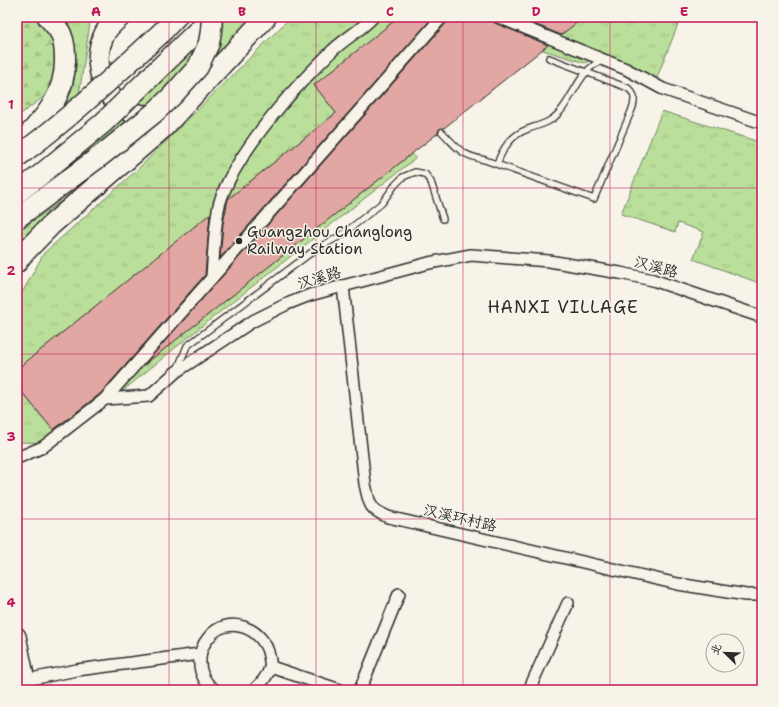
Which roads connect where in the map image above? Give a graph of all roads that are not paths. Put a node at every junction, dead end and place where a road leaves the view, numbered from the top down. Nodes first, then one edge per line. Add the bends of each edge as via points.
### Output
1 (48, 17) edge
2 (120, 17) edge
3 (176, 17) edge
4 (212, 17) edge
5 (266, 17) edge
6 (373, 17) edge
7 (442, 17) edge
8 (498, 17) edge
9 (549, 58) dead end
10 (605, 60) junction
11 (586, 72) junction
12 (211, 75) junction
13 (762, 123) edge
14 (442, 132) dead end
15 (17, 147) edge
16 (17, 158) edge
17 (497, 164) junction
18 (17, 193) edge
19 (17, 218) edge
20 (443, 219) dead end
21 (17, 262) edge
22 (212, 277) junction
23 (343, 286) junction
24 (762, 317) edge
25 (176, 372) junction
26 (105, 399) junction
27 (17, 458) edge
28 (399, 594) dead end
29 (762, 595) edge
30 (568, 603) dead end
31 (17, 636) edge
32 (200, 654) junction
33 (271, 667) junction
34 (27, 685) edge
35 (215, 690) edge
36 (254, 690) edge
37 (340, 690) edge
38 (360, 690) edge
39 (529, 690) edge

1 - 15 highway via 61,33 65,49 65,73 55,101 42,120
2 - 12 highway via 106,31 102,40 99,68 107,90 123,108 149,116 156,114
3 - 16 highway, bridge via 89,100
4 - 18 highway, bridge via 103,122
4 - 19 highway, bridge via 209,43 198,67 172,96 103,154
5 - 12 highway
6 - 22 street via 334,50 273,113 228,180 215,228
7 - 22 street
8 - 10 street
9 - 11 lane
10 - 11 lane via 588,68
10 - 13 street via 663,89
11 - 17 lane via 560,113 553,119 527,129 509,140
11 - 17 lane via 628,88 635,98 594,199
12 - 21 highway via 163,128 51,226
14 - 17 lane via 461,152
20 - 25 lane via 431,182 425,174 415,172 403,177 382,202 342,235 316,249 187,346
22 - 26 street
23 - 24 street, 汉溪路 via 429,263 471,255 549,261 653,280
23 - 25 street, 汉溪路 via 310,295 253,321
23 - 29 street, 汉溪环村路 via 364,484 369,503 376,512 388,517 678,584 746,595
25 - 26 street, 汉溪路 via 149,396
26 - 27 street via 43,447
28 - 38 street
30 - 39 street
31 - 34 main road
32 - 33 street via 211,634 221,628 244,627 255,632 263,640
32 - 34 street via 77,670
32 - 35 street via 199,666 203,677
33 - 36 street via 262,684
33 - 37 street

